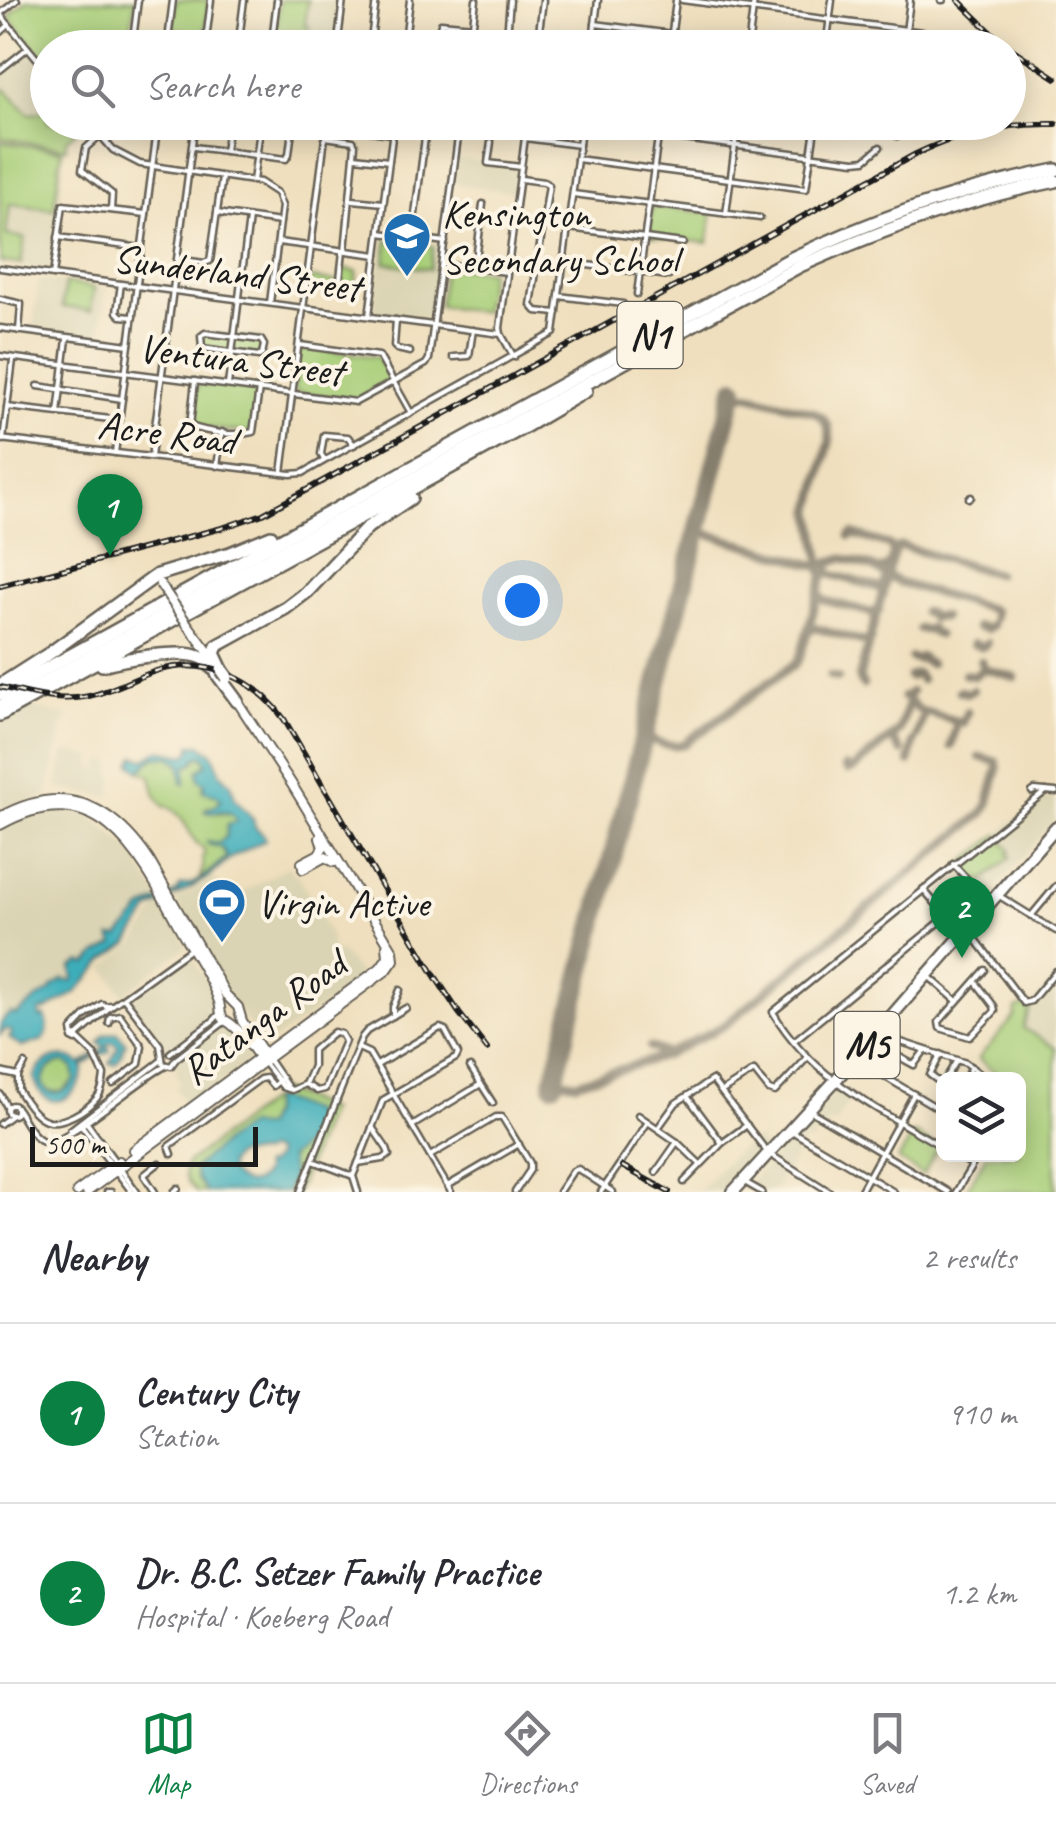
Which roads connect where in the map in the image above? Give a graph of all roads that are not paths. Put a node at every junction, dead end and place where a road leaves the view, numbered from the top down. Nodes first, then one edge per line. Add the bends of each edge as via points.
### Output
1 (17, 0) edge
2 (138, 0) edge
3 (173, 0) edge
4 (211, 0) edge
5 (244, 0) edge
6 (277, 0) edge
7 (343, 0) edge
8 (376, 0) edge
9 (410, 0) edge
10 (476, 0) edge
11 (510, 0) edge
12 (543, 0) edge
13 (598, 0) edge
14 (679, 0) edge
15 (754, 0) edge
16 (832, 0) edge
17 (910, 0) edge
18 (753, 9) junction
19 (0, 14) edge
20 (830, 19) junction
21 (595, 24) junction
22 (9, 25) junction
23 (473, 26) junction
24 (906, 29) junction
25 (134, 30) edge
26 (169, 30) edge
27 (207, 30) edge
28 (240, 30) edge
29 (273, 30) edge
30 (339, 30) edge
31 (372, 30) edge
32 (406, 30) edge
33 (439, 30) edge
34 (472, 30) edge
35 (508, 30) edge
36 (539, 30) edge
37 (594, 30) edge
38 (641, 30) edge
39 (673, 30) edge
40 (750, 30) edge
41 (828, 30) edge
42 (912, 30) edge
43 (0, 33) edge
44 (28, 48) junction
45 (30, 50) edge
46 (0, 70) edge
47 (95, 140) edge
48 (105, 140) edge
49 (156, 140) edge
50 (193, 140) edge
51 (227, 140) edge
52 (258, 140) edge
53 (290, 140) edge
54 (326, 140) edge
55 (344, 140) edge
56 (391, 140) edge
57 (424, 140) edge
58 (458, 140) edge
59 (525, 140) edge
60 (540, 140) edge
61 (580, 140) edge
62 (658, 140) edge
63 (689, 140) edge
64 (736, 140) edge
65 (815, 140) edge
66 (491, 142) dead end
67 (579, 145) junction
68 (735, 146) junction
69 (192, 147) junction
70 (880, 147) dead end
71 (226, 151) junction
72 (256, 155) junction
73 (812, 156) junction
74 (355, 157) junction
75 (577, 160) junction
76 (389, 161) junction
77 (152, 167) junction
78 (521, 167) junction
79 (654, 170) junction
80 (1056, 170) edge
81 (188, 172) junction
82 (222, 177) junction
83 (519, 179) junction
84 (730, 180) junction
85 (253, 181) junction
86 (1056, 181) edge
87 (573, 194) junction
88 (352, 199) junction
89 (384, 203) junction
90 (483, 204) dead end
91 (649, 204) junction
92 (111, 210) junction
93 (146, 214) junction
94 (217, 214) junction
95 (726, 214) junction
96 (249, 218) junction
97 (760, 218) dead end
98 (280, 222) junction
99 (568, 228) junction
100 (380, 233) junction
101 (58, 237) junction
102 (412, 237) junction
103 (645, 238) junction
104 (278, 242) junction
105 (445, 242) junction
106 (684, 243) dead end
107 (311, 246) junction
108 (141, 248) junction
109 (344, 251) junction
110 (377, 255) junction
111 (177, 259) junction
112 (564, 262) junction
113 (442, 264) junction
114 (0, 268) edge
115 (475, 268) junction
116 (507, 272) junction
117 (640, 272) junction
118 (53, 275) junction
119 (669, 276) dead end
120 (340, 279) dead end
121 (121, 284) junction
122 (136, 286) junction
123 (173, 291) junction
124 (637, 294) dead end
125 (559, 296) junction
126 (0, 300) edge
127 (239, 300) junction
128 (270, 304) junction
129 (623, 304) dead end
130 (303, 308) junction
131 (557, 314) junction
132 (369, 316) junction
133 (132, 317) junction
134 (396, 320) junction
135 (434, 325) junction
136 (691, 325) junction
137 (0, 328) edge
138 (472, 330) junction
139 (19, 331) junction
140 (502, 334) junction
141 (234, 336) junction
142 (67, 337) junction
143 (129, 345) junction
144 (298, 345) junction
145 (232, 352) junction
146 (410, 352) dead end
147 (0, 356) edge
148 (514, 356) junction
149 (453, 357) dead end
150 (14, 358) junction
151 (64, 364) junction
152 (125, 372) junction
153 (162, 377) junction
154 (195, 381) junction
155 (394, 382) junction
156 (38, 386) dead end
157 (228, 386) junction
158 (62, 390) junction
159 (260, 390) junction
160 (292, 394) junction
161 (122, 399) junction
162 (7, 407) junction
163 (58, 413) junction
164 (411, 413) junction
165 (119, 420) junction
166 (222, 432) junction
167 (1, 440) edge
168 (354, 445) junction
169 (481, 452) junction
170 (115, 453) junction
171 (151, 458) junction
172 (324, 461) junction
173 (217, 466) junction
174 (414, 466) junction
175 (282, 473) junction
176 (157, 580) junction
177 (233, 636) junction
178 (203, 646) junction
179 (165, 656) junction
180 (221, 673) junction
181 (0, 685) edge
182 (52, 687) junction
183 (0, 694) edge
184 (240, 704) joint
185 (0, 706) edge
186 (0, 715) edge
187 (1046, 791) junction
188 (1032, 792) dead end
189 (1056, 792) edge
190 (306, 807) junction
191 (0, 817) edge
192 (0, 825) edge
193 (1056, 827) edge
194 (1052, 840) edge
195 (138, 843) junction
196 (144, 864) junction
197 (953, 864) junction
198 (1056, 886) edge
199 (923, 888) junction
200 (999, 896) junction
201 (984, 898) dead end
202 (168, 899) junction
203 (362, 902) junction
204 (1030, 916) junction
205 (946, 917) junction
206 (1055, 929) edge
207 (970, 935) junction
208 (194, 947) junction
209 (390, 962) junction
210 (985, 970) dead end
211 (1056, 971) edge
212 (929, 977) junction
213 (975, 980) junction
214 (400, 990) dead end
215 (121, 1000) junction
216 (957, 1001) junction
217 (232, 1004) junction
218 (108, 1008) junction
219 (406, 1008) dead end
220 (221, 1010) junction
221 (240, 1014) junction
222 (114, 1016) junction
223 (393, 1016) junction
224 (109, 1022) dead end
225 (228, 1022) junction
226 (886, 1032) junction
227 (252, 1034) junction
228 (283, 1040) junction
229 (795, 1040) junction
230 (901, 1042) junction
231 (160, 1045) junction
232 (358, 1048) junction
233 (885, 1049) dead end
234 (925, 1050) junction
235 (170, 1053) junction
236 (894, 1054) junction
237 (941, 1054) junction
238 (808, 1057) junction
239 (162, 1058) junction
240 (264, 1058) junction
241 (176, 1059) junction
242 (956, 1060) junction
243 (860, 1062) junction
244 (25, 1064) dead end
245 (337, 1065) junction
246 (377, 1065) junction
247 (166, 1066) junction
248 (470, 1067) dead end
249 (972, 1067) junction
250 (350, 1070) junction
251 (0, 1072) edge
252 (949, 1072) edge
253 (969, 1072) edge
254 (978, 1072) edge
255 (18, 1076) junction
256 (936, 1079) edge
257 (281, 1080) junction
258 (112, 1084) dead end
259 (305, 1084) junction
260 (481, 1084) junction
261 (836, 1084) junction
262 (722, 1091) junction
263 (394, 1094) junction
264 (914, 1094) junction
265 (1, 1095) edge
266 (687, 1096) junction
267 (493, 1103) dead end
268 (936, 1107) edge
269 (12, 1110) junction
270 (814, 1112) junction
271 (638, 1114) dead end
272 (0, 1121) edge
273 (898, 1121) junction
274 (83, 1122) junction
275 (648, 1122) junction
276 (747, 1125) junction
277 (412, 1126) junction
278 (372, 1127) junction
279 (658, 1128) junction
280 (795, 1132) junction
281 (677, 1142) junction
282 (722, 1143) junction
283 (936, 1143) edge
284 (519, 1144) junction
285 (883, 1153) junction
286 (172, 1154) dead end
287 (770, 1155) junction
288 (430, 1156) junction
289 (313, 1161) junction
290 (967, 1162) edge
291 (974, 1162) edge
292 (159, 1163) dead end
293 (358, 1163) junction
294 (700, 1164) junction
295 (972, 1165) junction
296 (116, 1167) junction
297 (656, 1172) dead end
298 (353, 1176) junction
299 (868, 1177) junction
300 (684, 1182) dead end
301 (448, 1186) junction
302 (603, 1189) edge
303 (740, 1189) edge
304 (77, 1192) edge
305 (86, 1192) edge
306 (135, 1192) edge
307 (155, 1192) edge
308 (300, 1192) edge
309 (358, 1192) edge
310 (451, 1192) edge
311 (515, 1192) edge
312 (559, 1192) edge
313 (614, 1192) edge
314 (762, 1192) edge
315 (830, 1192) edge
316 (860, 1192) edge
317 (894, 1192) edge
318 (948, 1192) edge
319 (956, 1192) edge

1 - 19 street
2 - 25 street
3 - 26 street
4 - 27 street
5 - 28 street
6 - 29 street
7 - 30 street
8 - 31 street
9 - 32 street
10 - 23 street
11 - 35 street
12 - 36 street
13 - 21 street
14 - 18 street
14 - 39 street
15 - 18 street
16 - 20 street
17 - 24 street
18 - 20 street
18 - 40 street
19 - 22 street
20 - 24 street
20 - 41 street
21 - 37 street
21 - 38 street
22 - 43 street
22 - 44 street
23 - 33 street via 441,22
23 - 34 street
24 - 42 street
44 - 45 street
44 - 46 street
47 - 92 street via 86,148 82,170 112,194
48 - 77 street via 124,157
49 - 77 street
50 - 69 street
51 - 71 street
52 - 72 street
53 - 72 street via 287,158
54 - 107 street
55 - 74 street via 355,144
56 - 76 street
57 - 102 street
58 - 105 street
59 - 78 street
60 - 67 street
61 - 67 street
62 - 79 street
63 - 68 street
64 - 68 street
65 - 73 street
66 - 78 street via 488,163
67 - 75 street
68 - 73 street
68 - 84 street
69 - 71 street
69 - 81 street
70 - 73 street via 860,161
71 - 72 street
72 - 85 street
73 - 84 street via 806,189
74 - 76 street
74 - 88 street
75 - 79 street
75 - 87 street
76 - 89 street
77 - 81 street
77 - 93 street
78 - 83 street
79 - 84 street
79 - 91 street
80 - 174 highway, N1 via 947,197 824,243
81 - 82 street
81 - 111 street
82 - 85 street
82 - 94 street
83 - 116 street
83 - 131 street via 549,186 531,305
84 - 95 street
85 - 98 street via 277,192
86 - 136 highway, N1 via 874,234
87 - 91 street
87 - 99 street
88 - 89 street
88 - 109 street
89 - 100 street
90 - 115 street
91 - 95 street
91 - 103 street
92 - 93 street
92 - 101 street via 63,206
93 - 108 street
94 - 96 street
94 - 111 street via 210,261
95 - 97 street
96 - 98 street
96 - 127 street
98 - 104 street
99 - 103 street
99 - 112 street
100 - 102 street
100 - 110 street
101 - 108 street
101 - 118 street
102 - 105 street
103 - 106 street
103 - 117 street
104 - 107 street
104 - 128 street
105 - 113 street
107 - 109 street
107 - 130 street
108 - 122 street
109 - 110 street
109 - 120 street
110 - 132 street
111 - 123 street
112 - 117 street
112 - 125 street
113 - 115 street
113 - 135 street
114 - 118 street, Sunderland Street
115 - 116 street
116 - 140 street
117 - 119 street
117 - 124 street
118 - 121 street, Sunderland Street
121 - 122 street, Sunderland Street
121 - 133 street via 117,312
122 - 123 street, Sunderland Street
122 - 133 street
123 - 127 street, Sunderland Street
123 - 153 street
125 - 129 street
125 - 131 street
126 - 139 street via 21,304
127 - 128 street, Sunderland Street
127 - 141 street
128 - 130 street, Sunderland Street
130 - 132 street, Sunderland Street
130 - 144 street
131 - 148 street, Acre Road via 553,334
132 - 134 street, Sunderland Street
133 - 143 street
134 - 135 street, Sunderland Street
134 - 146 street via 394,347
135 - 138 street, Sunderland Street
135 - 155 street, Ventura Street via 429,361
136 - 169 highway
136 - 185 highway, N1
137 - 139 street
138 - 140 street, Sunderland Street
138 - 149 street via 468,356
139 - 142 street
140 - 148 street
141 - 145 street
141 - 145 street via 261,340 264,348 259,356
141 - 145 street via 204,333 200,339 202,348
142 - 143 street
142 - 151 street
143 - 152 street
144 - 155 street via 377,355
144 - 160 street
145 - 157 street
147 - 150 street, Ventura Street
148 - 164 street, Acre Road
150 - 151 street, Ventura Street
150 - 162 street
151 - 152 street, Ventura Street
151 - 158 street
152 - 153 street, Ventura Street
152 - 161 street
153 - 154 street, Ventura Street
153 - 171 street
154 - 157 street, Ventura Street
154 - 166 street via 190,426
155 - 160 street, Ventura Street via 357,402
155 - 164 street
156 - 158 street
157 - 159 street, Ventura Street
158 - 161 street
158 - 163 street
159 - 160 street, Ventura Street
159 - 166 street via 252,432
160 - 175 street
161 - 165 street
162 - 163 street
162 - 167 street
163 - 165 street
164 - 168 street, Acre Road
165 - 170 street
166 - 173 street
167 - 170 street, Acre Road
168 - 172 street, Acre Road
168 - 172 street, Acre Road via 348,436 324,436
169 - 177 highway via 368,526 296,600
169 - 182 highway
170 - 171 street, Acre Road
171 - 173 street, Acre Road
172 - 175 street, Acre Road via 302,473
173 - 175 street, Acre Road
174 - 176 highway via 248,547
174 - 183 highway, N1
176 - 178 main road, bridge
176 - 181 highway
177 - 178 highway
177 - 180 highway via 214,653
178 - 179 highway
178 - 180 main road
179 - 180 highway via 198,656
179 - 182 highway via 115,661
180 - 184 highway
182 - 186 highway
184 - 190 main road
187 - 188 street
187 - 189 street
187 - 197 street
190 - 203 main road
190 - 203 main road via 323,848 302,866 331,858
191 - 195 main road via 32,802 72,801 102,812
192 - 196 main road via 45,806 78,810 112,829
193 - 194 main road, M5
194 - 200 main road, M5
195 - 196 main road
195 - 202 main road
196 - 202 main road
197 - 199 street
197 - 201 street
198 - 204 street
199 - 205 street
199 - 229 street via 773,1012
200 - 204 street
200 - 207 main road, M5
202 - 208 main road
203 - 209 main road via 392,951
204 - 206 street
205 - 207 street
205 - 229 street
207 - 211 street via 1024,1003
207 - 212 main road, M5
208 - 215 street
208 - 217 main road
208 - 220 main road
209 - 228 main road, Ratanga Road
209 - 240 main road, Ratanga Road
210 - 213 street
212 - 216 street
212 - 226 main road, M5
212 - 261 main road, M5
213 - 216 street
213 - 216 street via 995,1009 970,1037 938,1026
214 - 223 street
215 - 218 street
215 - 231 street
217 - 220 main road
217 - 221 main road
218 - 222 street
218 - 255 street via 76,1037 104,1075 98,1097 79,1112 56,1121 42,1118 20,1094
219 - 223 street
220 - 225 main road
220 - 235 street
221 - 225 main road
221 - 227 main road
222 - 224 street
222 - 258 street via 123,1017 142,1047 138,1064
223 - 232 street via 367,1031
225 - 240 main road
225 - 241 street
226 - 230 street
226 - 243 main road, M5
227 - 228 main road via 268,1046
227 - 240 main road
228 - 240 main road, Ratanga Road
229 - 238 street
230 - 234 street
230 - 236 street
231 - 235 street
231 - 239 street
232 - 246 street
232 - 250 street
233 - 236 street
234 - 236 street via 914,1065
234 - 237 street
235 - 239 street
235 - 241 street
237 - 242 street
237 - 256 street via 930,1074
238 - 261 street
238 - 262 street via 772,1094 754,1071
239 - 247 street
239 - 274 street
240 - 257 street
240 - 296 main road, Ratanga Road
241 - 247 street
242 - 249 street
242 - 252 street
243 - 261 main road, M5
243 - 264 street
244 - 255 street
245 - 250 street
245 - 259 street via 324,1090
245 - 259 street via 345,1040 336,1032 314,1050
246 - 263 street
246 - 263 street via 445,1030 458,1055
247 - 274 street
248 - 260 street
249 - 253 street
249 - 254 street
250 - 289 street
251 - 255 street
257 - 259 street via 288,1090
257 - 286 street via 272,1086 260,1079 170,1146
260 - 267 street
260 - 277 street
261 - 270 main road, M5
261 - 273 street
261 - 287 main road, M5
262 - 266 street via 712,1080
262 - 276 street
263 - 277 street
263 - 278 street via 383,1100
264 - 268 street
264 - 273 street
265 - 269 street
266 - 279 street
266 - 282 street
269 - 272 street
269 - 274 street via 46,1142
270 - 280 main road, M5
270 - 285 street
271 - 275 street
273 - 283 street
273 - 285 street
274 - 296 street
275 - 279 street
275 - 302 street
276 - 282 street
276 - 287 street
277 - 288 street
278 - 293 street
278 - 293 street via 389,1154
279 - 281 street
280 - 287 main road, M5
280 - 299 street
281 - 294 street
281 - 297 street
282 - 294 street
284 - 288 street via 500,1116
284 - 301 street
284 - 311 street via 530,1167
285 - 299 street
285 - 318 street
287 - 303 main road, M5
287 - 315 street
288 - 301 street
289 - 298 street
289 - 308 street
290 - 295 street
291 - 295 street
292 - 307 street via 144,1175
293 - 298 street
294 - 300 street
295 - 319 street
296 - 304 main road, Ratanga Road
296 - 305 main road, Ratanga Road
296 - 306 street
298 - 309 street
299 - 316 street
299 - 317 street
301 - 310 street
302 - 312 street via 578,1169
302 - 313 street
303 - 314 street

